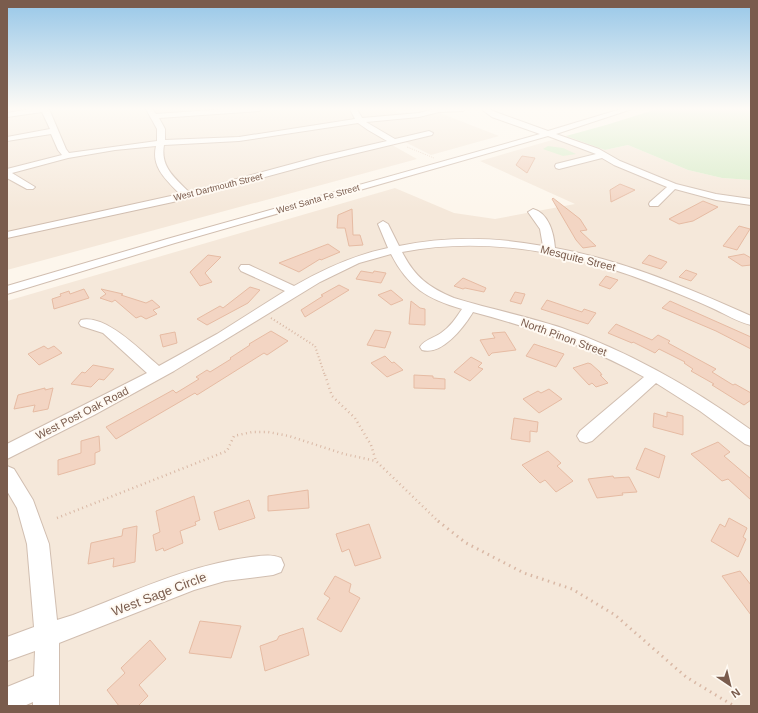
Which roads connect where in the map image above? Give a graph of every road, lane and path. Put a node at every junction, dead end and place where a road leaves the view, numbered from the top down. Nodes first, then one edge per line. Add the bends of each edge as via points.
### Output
1 (59, 142) edge
2 (174, 142) edge
3 (394, 142) edge
4 (395, 142) edge
5 (507, 142) edge
6 (508, 142) edge
7 (564, 142) edge
8 (160, 143) junction
9 (603, 155) junction
10 (67, 156) junction
11 (440, 161) junction
12 (559, 166) dead end
13 (7, 173) edge
14 (673, 186) junction
15 (30, 187) dead end
16 (187, 195) junction
17 (751, 202) edge
18 (654, 204) dead end
19 (533, 212) dead end
20 (383, 224) dead end
21 (7, 235) edge
22 (395, 249) junction
23 (549, 250) junction
24 (245, 268) dead end
25 (7, 281) edge
26 (7, 290) edge
27 (294, 291) junction
28 (470, 308) junction
29 (262, 312) junction
30 (751, 321) edge
31 (86, 323) dead end
32 (427, 347) dead end
33 (157, 373) junction
34 (655, 376) junction
35 (586, 436) dead end
36 (751, 440) edge
37 (7, 452) edge
38 (376, 461) junction
39 (7, 474) edge
40 (57, 518) dead end
41 (273, 565) dead end
42 (47, 635) junction
43 (7, 649) edge
44 (46, 695) edge
45 (7, 700) edge
46 (734, 706) edge

1 - 10 street
2 - 8 street
3 - 16 street, West Dartmouth Street
4 - 11 path
5 - 11 street, West Santa Fe Street
6 - 26 street, West Santa Fe Street
7 - 9 street
8 - 10 street
8 - 16 street via 160,165
9 - 12 street
9 - 14 street
10 - 13 street
11 - 25 street, West Santa Fe Street
13 - 15 street
14 - 17 street via 716,197
14 - 18 street
16 - 21 street, West Dartmouth Street
19 - 23 street via 546,226
20 - 22 street, North Pinon Street
22 - 23 street, Mesquite Street via 465,242 502,243
22 - 27 street, West Post Oak Road via 348,263
22 - 28 street, North Pinon Street via 414,280 422,287 449,301
23 - 30 street, Mesquite Street via 591,260 660,283
24 - 27 street
27 - 29 street, West Post Oak Road
28 - 32 street via 450,335
28 - 34 street, North Pinon Street via 522,320 570,336 628,361
29 - 33 street, West Post Oak Road
29 - 38 path via 315,346 332,396 354,418 371,445
31 - 33 street via 108,330
33 - 37 street, West Post Oak Road
34 - 35 street
34 - 36 street, North Pinon Street via 702,404
38 - 40 path via 339,454 281,435 248,432 234,436 227,451
38 - 46 path via 443,526 466,543 524,573 572,589 616,615 686,677
39 - 42 street via 26,506 38,544
41 - 42 street, West Sage Circle via 225,571 194,579
42 - 43 street, West Sage Circle
42 - 44 street
44 - 45 street

